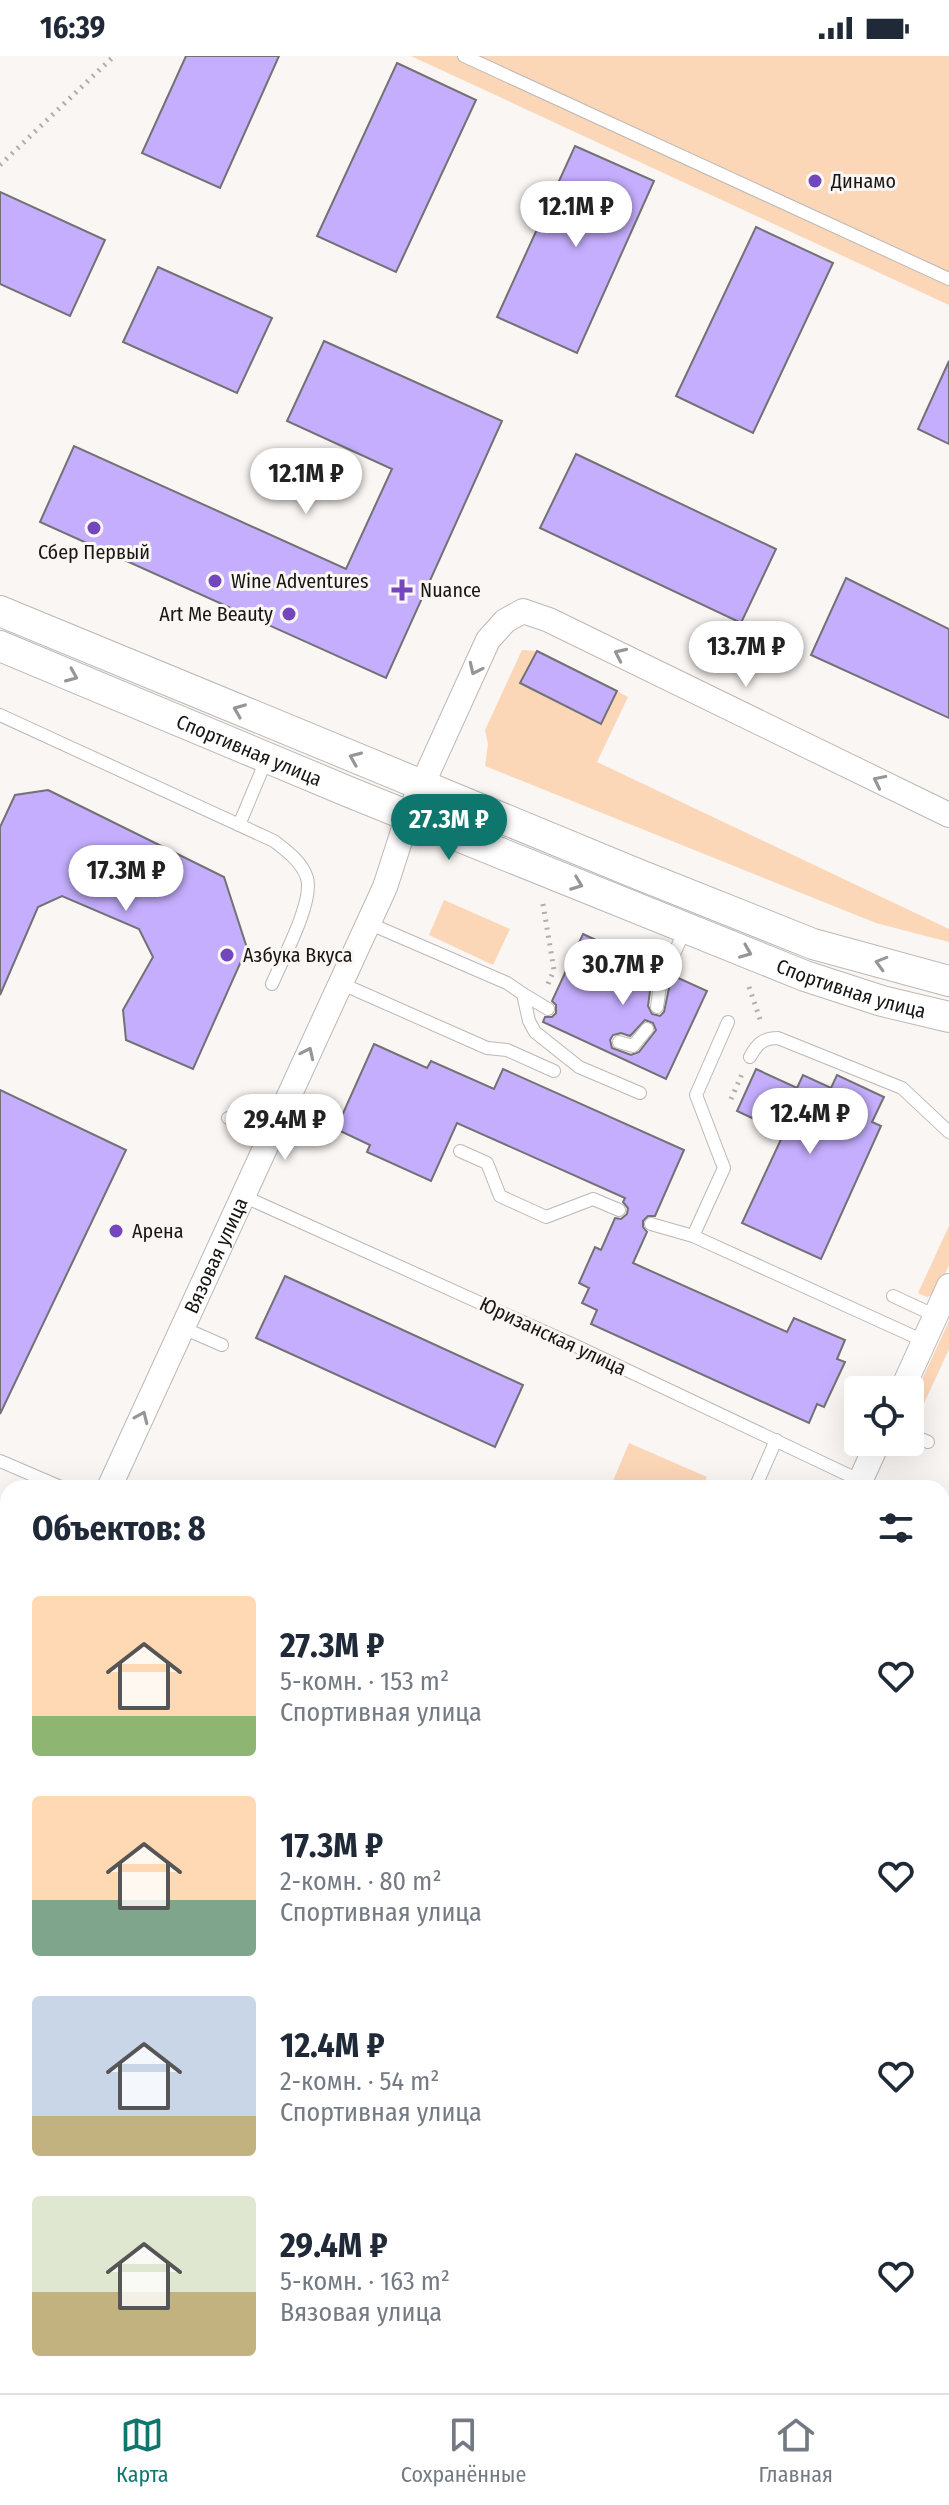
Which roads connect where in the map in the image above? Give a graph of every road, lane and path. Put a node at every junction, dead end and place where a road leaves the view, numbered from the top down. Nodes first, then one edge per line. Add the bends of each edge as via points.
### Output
1 (114, 56) edge
2 (464, 56) edge
3 (0, 165) edge
4 (949, 279) edge
5 (0, 611) edge
6 (1, 648) edge
7 (0, 715) edge
8 (267, 758) junction
9 (415, 801) junction
10 (949, 815) edge
11 (239, 825) junction
12 (543, 904) dead end
13 (368, 923) junction
14 (686, 927) junction
15 (554, 970) dead end
16 (949, 981) edge
17 (340, 983) junction
18 (272, 984) dead end
19 (749, 987) dead end
20 (523, 994) junction
21 (657, 1007) dead end
22 (548, 1009) dead end
23 (949, 1017) edge
24 (728, 1022) dead end
25 (647, 1029) dead end
26 (767, 1038) junction
27 (619, 1042) dead end
28 (750, 1057) dead end
29 (554, 1071) dead end
30 (640, 1093) dead end
31 (228, 1118) dead end
32 (949, 1132) edge
33 (270, 1136) junction
34 (460, 1151) dead end
35 (243, 1196) junction
36 (619, 1210) dead end
37 (651, 1224) dead end
38 (693, 1236) junction
39 (893, 1296) dead end
40 (944, 1300) edge
41 (183, 1328) junction
42 (924, 1341) junction
43 (222, 1345) dead end
44 (908, 1376) edge
45 (776, 1440) junction
46 (924, 1440) edge
47 (928, 1442) dead end
48 (872, 1456) edge
49 (0, 1461) edge
50 (44, 1480) edge
51 (113, 1480) edge
52 (758, 1480) edge
53 (851, 1480) edge
54 (861, 1480) edge

1 - 3 path
2 - 4 lane
9 -> 5 street, Спортивная улица
6 -> 8 street, Спортивная улица
7 - 11 lane
8 - 9 street, Спортивная улица
8 - 11 lane
10 -> 9 street via 523,611 488,640
9 - 13 street, Вязовая улица
9 -> 14 street, Спортивная улица
16 -> 9 street, Спортивная улица via 813,944
11 - 18 lane via 274,841 295,858 307,878 308,901
12 - 15 path
13 - 17 street, Вязовая улица
13 - 20 lane
14 - 21 lane via 660,986
14 -> 23 street, Спортивная улица via 805,976
17 - 29 lane via 487,1048 507,1050
33 -> 17 street, Вязовая улица
19 - 26 path
20 - 22 lane
20 - 30 lane via 535,1032 579,1067
24 - 38 lane via 696,1095 724,1168
25 - 27 lane via 633,1046
26 - 28 lane
26 - 32 lane via 902,1088
31 - 33 lane
33 - 35 street, Вязовая улица
34 - 36 lane via 487,1163 500,1196 546,1217 593,1199
35 - 41 street, Вязовая улица
35 - 45 lane, Юризанская улица
37 - 38 lane
38 - 42 lane
39 - 40 lane
40 - 42 street
41 - 43 lane
51 -> 41 street, Вязовая улица
42 - 44 street
45 - 52 lane
45 - 53 lane, Юризанская улица
46 - 47 lane
48 - 54 street
49 - 50 lane

